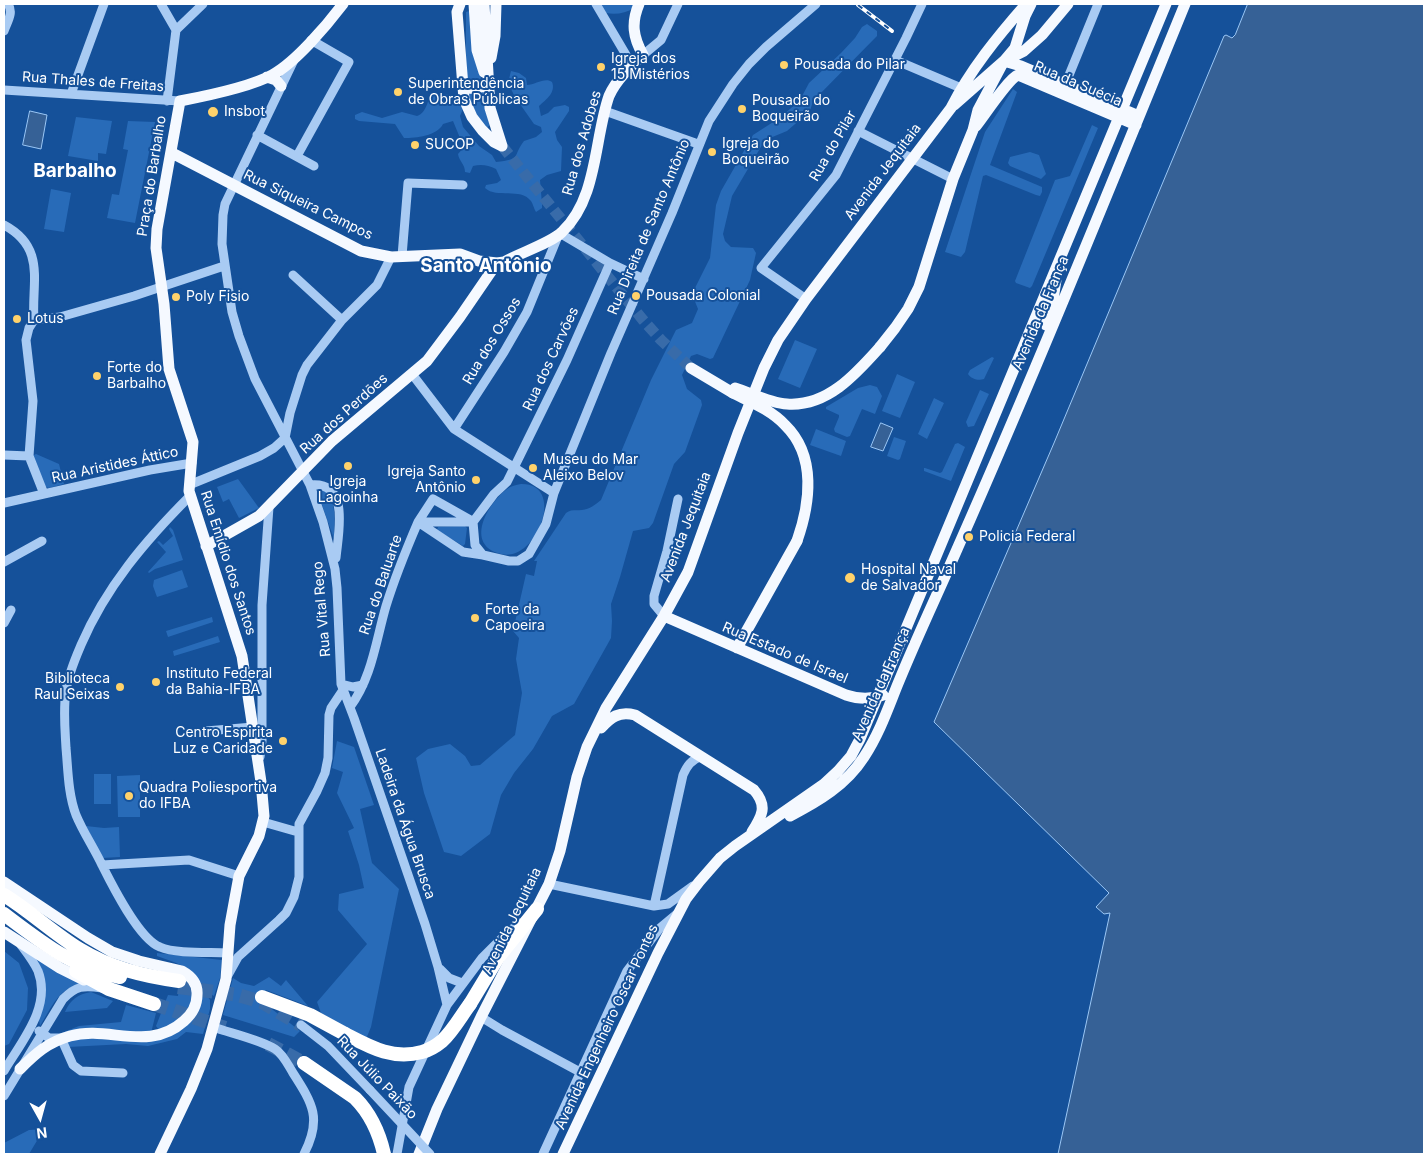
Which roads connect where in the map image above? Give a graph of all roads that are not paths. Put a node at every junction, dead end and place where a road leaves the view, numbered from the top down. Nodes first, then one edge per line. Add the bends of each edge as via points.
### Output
1 (8, 4) edge
2 (104, 4) edge
3 (161, 4) edge
4 (203, 4) edge
5 (343, 4) edge
6 (474, 4) edge
7 (484, 4) edge
8 (496, 4) edge
9 (596, 4) edge
10 (639, 4) edge
11 (678, 4) edge
12 (816, 4) edge
13 (922, 4) edge
14 (1026, 4) edge
15 (1031, 4) edge
16 (1068, 4) edge
17 (1098, 4) edge
18 (1166, 4) edge
19 (1185, 4) edge
20 (458, 6) edge
21 (176, 30) junction
22 (4, 31) edge
23 (311, 40) junction
24 (296, 55) junction
25 (643, 55) junction
26 (894, 60) junction
27 (1004, 61) junction
28 (632, 65) junction
29 (267, 77) junction
30 (489, 78) junction
31 (462, 83) junction
32 (1065, 85) junction
33 (281, 86) junction
34 (961, 88) junction
35 (4, 90) edge
36 (71, 94) junction
37 (167, 100) junction
38 (180, 101) junction
39 (951, 108) junction
40 (605, 111) junction
41 (1120, 113) junction
42 (1137, 121) junction
43 (973, 130) junction
44 (858, 132) junction
45 (257, 136) junction
46 (698, 144) junction
47 (172, 153) junction
48 (297, 156) junction
49 (911, 159) junction
50 (314, 166) dead end
51 (953, 179) junction
52 (234, 185) junction
53 (463, 185) dead end
54 (4, 225) edge
55 (559, 235) junction
56 (397, 257) junction
57 (479, 261) junction
58 (610, 262) junction
59 (497, 263) junction
60 (224, 266) junction
61 (1056, 271) junction
62 (293, 275) dead end
63 (644, 279) junction
64 (482, 284) junction
65 (162, 286) junction
66 (806, 299) junction
67 (34, 320) junction
68 (342, 320) junction
69 (1043, 349) junction
70 (691, 368) tunnel mouth
71 (412, 374) junction
72 (734, 390) junction
73 (454, 429) junction
74 (286, 438) junction
75 (4, 455) edge
76 (29, 456) junction
77 (192, 463) junction
78 (513, 466) junction
79 (303, 470) junction
80 (310, 485) junction
81 (189, 491) junction
82 (554, 493) junction
83 (44, 494) junction
84 (678, 499) dead end
85 (4, 503) edge
86 (269, 507) junction
87 (418, 522) junction
88 (473, 522) junction
89 (42, 542) dead end
90 (206, 546) junction
91 (483, 555) junction
92 (4, 562) edge
93 (335, 569) junction
94 (11, 610) dead end
95 (664, 616) junction
96 (4, 623) edge
97 (737, 648) junction
98 (363, 685) junction
99 (342, 687) junction
100 (896, 687) junction
101 (878, 697) junction
102 (350, 707) junction
103 (329, 715) junction
104 (253, 727) junction
105 (206, 731) dead end
106 (591, 738) junction
107 (700, 757) junction
108 (258, 765) junction
109 (263, 822) junction
110 (298, 832) junction
111 (750, 835) junction
112 (102, 865) junction
113 (239, 876) junction
114 (4, 882) edge
115 (699, 882) junction
116 (549, 884) junction
117 (4, 890) edge
118 (4, 895) edge
119 (4, 905) edge
120 (654, 906) junction
121 (25, 908) junction
122 (537, 909) junction
123 (678, 913) junction
124 (4, 914) edge
125 (4, 921) edge
126 (4, 932) edge
127 (20, 943) junction
128 (232, 955) junction
129 (438, 967) junction
130 (108, 973) junction
131 (462, 983) junction
132 (109, 989) junction
133 (262, 997) dead end
134 (154, 1004) tunnel mouth
135 (447, 1005) junction
136 (36, 1016) junction
137 (481, 1017) junction
138 (301, 1025) tunnel mouth
139 (213, 1027) junction
140 (42, 1034) junction
141 (61, 1038) junction
142 (304, 1063) tunnel mouth
143 (20, 1069) junction
144 (4, 1071) edge
145 (580, 1072) junction
146 (123, 1073) dead end
147 (4, 1096) edge
148 (160, 1154) edge
149 (304, 1154) edge
150 (384, 1154) edge
151 (397, 1154) edge
152 (419, 1154) edge
153 (430, 1154) edge
154 (543, 1154) edge
155 (563, 1154) edge

1 - 22 street via 11,14
2 - 36 street
3 - 21 street
4 - 21 street
5 - 23 main road
6 - 30 main road via 477,50 481,66
7 - 30 main road
8 - 30 main road
9 - 28 street
10 - 25 main road via 633,26 635,40
11 - 25 street via 662,40
12 - 46 street, Rua Direita de Santo Antônio via 749,64 719,103
13 - 26 street, Rua do Pilar
14 - 34 main road, Avenida Jequitaia
15 - 27 main road via 1015,48
16 - 27 main road via 1042,35 1024,51
17 - 32 street
18 - 41 main road, Avenida da França
19 - 42 main road, Avenida da França
20 - 31 main road
21 - 37 street
23 - 24 main road
23 - 48 street via 349,62
24 - 29 main road
24 - 33 street, Rua Vital Rego
25 - 28 main road, Rua dos Adobes
26 - 34 street
26 - 44 street, Rua do Pilar
27 - 32 main road, Rua da Suécia
27 - 39 main road
27 - 43 main road via 978,110
28 - 40 main road, Rua dos Adobes via 614,87
29 - 33 main road
29 - 38 main road
30 - 31 main road via 475,89
30 - 31 main road via 490,108 502,146 494,142 472,117 464,99
32 - 41 main road, Rua da Suécia
33 - 45 street, Rua Vital Rego
34 - 39 main road, Avenida Jequitaia
35 - 36 street, Rua Thales de Freitas
36 - 37 street, Rua Thales de Freitas
37 - 38 street, Rua Thales de Freitas
38 - 47 main road, Praça do Barbalho
39 - 49 main road, Avenida Jequitaia
40 - 46 street
40 - 55 main road, Rua dos Adobes via 588,185 576,214
41 - 42 main road
41 - 43 main road, Rua da Suécia via 1018,75 1008,81
41 - 61 main road, Avenida da França
42 - 69 main road, Avenida da França
43 - 51 main road
44 - 49 street
44 - 66 street, Rua do Pilar via 836,175 761,268
45 - 48 street
45 - 52 street, Rua Vital Rego
46 - 63 street, Rua Direita de Santo Antônio
47 - 52 main road, Rua Siqueira Campos
47 - 65 main road, Praça do Barbalho via 156,238
48 - 50 street
49 - 51 street
49 - 66 main road, Avenida Jequitaia
51 - 72 main road, bridge via 919,287 900,322 864,365 835,390 810,402 787,404
52 - 56 main road, Rua Siqueira Campos via 360,251
52 - 60 street, Rua Vital Rego via 223,214
53 - 56 street via 408,183
54 - 67 street, Rua Aristides Áttico via 20,237 32,257 36,280
55 - 58 street
55 - 59 main road, Rua dos Adobes
55 - 73 street, Rua dos Ossos via 527,312
56 - 57 main road, Rua Siqueira Campos via 460,254
56 - 68 street via 377,285
57 - 59 main road, Rua Siqueira Campos
57 - 64 main road
58 - 63 street
58 - 78 street, Rua dos Carvões via 563,368
59 - 64 main road, Rua dos Perdões
60 - 65 street
60 - 74 street, Rua Vital Rego via 238,336 255,379
61 - 69 main road
61 - 101 main road, Avenida da França
62 - 68 street
63 - 82 street, Rua Direita de Santo Antônio
64 - 71 main road, Rua dos Perdões via 444,340
65 - 67 street via 60,317
65 - 77 main road, Rua Emídio dos Santos via 169,370 192,436
66 - 95 main road, Avenida Jequitaia via 778,340 764,368 694,556
67 - 76 street, Rua Aristides Áttico via 26,340 33,390
68 - 74 street via 302,374
69 - 100 main road, Avenida da França
70 - 72 main road
71 - 73 street
71 - 79 main road, Rua dos Perdões via 332,441
72 - 97 main road, bridge via 779,420 794,437 806,465 808,491 806,513 797,541
73 - 78 street
74 - 79 street, Rua Vital Rego
74 - 81 street via 260,456
75 - 76 street
76 - 83 street, Rua Aristides Áttico
77 - 81 main road, Rua Emídio dos Santos
77 - 83 street, Rua Aristides Áttico
78 - 82 street
78 - 88 street, Rua dos Carvões via 507,482
79 - 80 street, Rua Vital Rego
79 - 86 main road, Rua dos Perdões
80 - 93 street, Rua Vital Rego
80 - 93 street via 326,486 339,505
81 - 90 main road, Rua Emídio dos Santos
81 - 112 street via 133,558 102,602 76,655 66,689 67,764 74,804
82 - 91 street, Rua Direita de Santo Antônio via 546,524 529,554 509,562
83 - 85 street, Rua Aristides Áttico
84 - 95 street via 654,599 655,607
86 - 90 main road, Rua dos Perdões
86 - 108 street via 262,605 262,741
87 - 88 street, Rua do Baluarte
87 - 88 street via 433,499
87 - 91 street, Rua Direita de Santo Antônio via 462,552
87 - 98 street, Rua do Baluarte via 399,568
88 - 91 street via 475,545
89 - 92 street
90 - 104 main road, Rua Emídio dos Santos via 242,656
93 - 99 street, Rua Vital Rego
94 - 96 street
95 - 97 main road, Rua Estado de Israel
95 - 106 main road, Avenida Jequitaia via 606,708
97 - 101 main road, Rua Estado de Israel via 846,695
98 - 99 street
98 - 102 street, Rua do Baluarte
99 - 102 street, Ladeira da Água Brusca
99 - 103 street
100 - 101 main road, Rua Estado de Israel
100 - 111 main road, Avenida da França via 880,730 851,774 818,802
101 - 111 main road, Avenida da França via 851,756 838,771
102 - 103 street via 338,708
102 - 129 street, Ladeira da Água Brusca
103 - 110 street via 325,773 300,821
104 - 105 street
104 - 108 main road, Rua Emídio dos Santos
106 - 107 main road via 611,717 635,715
106 - 116 main road, Avenida Jequitaia via 577,776
107 - 111 main road via 759,795 762,814
107 - 120 street via 689,764 684,775
108 - 109 main road, Rua Emídio dos Santos
109 - 110 street
109 - 113 main road
110 - 128 street via 299,877 290,906 279,920
111 - 115 main road, Avenida Engenheiro Oscar Pontes via 720,858
112 - 113 street via 188,860
112 - 128 street via 119,899 153,944 167,950
113 - 128 main road via 230,925
114 - 141 main road via 100,946 138,961 182,971 195,984 197,996 191,1013 166,1032 147,1037 84,1034
115 - 120 street via 668,904
115 - 123 main road, Avenida Engenheiro Oscar Pontes
116 - 120 street
116 - 122 main road, Avenida Jequitaia
117 - 121 main road
118 - 121 highway
119 - 130 highway via 67,953
121 - 130 highway via 79,949 104,962 132,973 178,984
122 - 131 street via 494,945
122 - 133 highway, bridge via 441,1042 418,1053 387,1054 310,1015
122 - 137 main road, Avenida Jequitaia
123 - 145 street, Avenida Engenheiro Oscar Pontes via 660,928 627,971
123 - 155 main road, Avenida Engenheiro Oscar Pontes
124 - 130 highway via 61,955 82,966
125 - 132 highway via 77,972
126 - 127 main road
127 - 132 main road via 66,972
127 - 136 street via 40,977 42,993
128 - 139 main road
129 - 131 street via 449,978
129 - 135 street, Ladeira da Água Brusca
131 - 135 street
132 - 134 highway
132 - 140 street via 84,986 72,990 62,1000
135 - 151 street via 409,1087
136 - 140 street via 37,1027
136 - 144 street
137 - 145 street
137 - 152 main road, Avenida Jequitaia
138 - 153 street, Rua Júlio Paixão, bridge via 328,1046
139 - 148 main road via 191,1089
139 - 149 street via 269,1046 282,1055 314,1112 314,1129
140 - 141 street
140 - 143 street
141 - 143 main road via 39,1050
141 - 146 street via 73,1065 81,1071
142 - 150 highway via 361,1104 376,1127
143 - 147 street
145 - 154 street, Avenida Engenheiro Oscar Pontes

